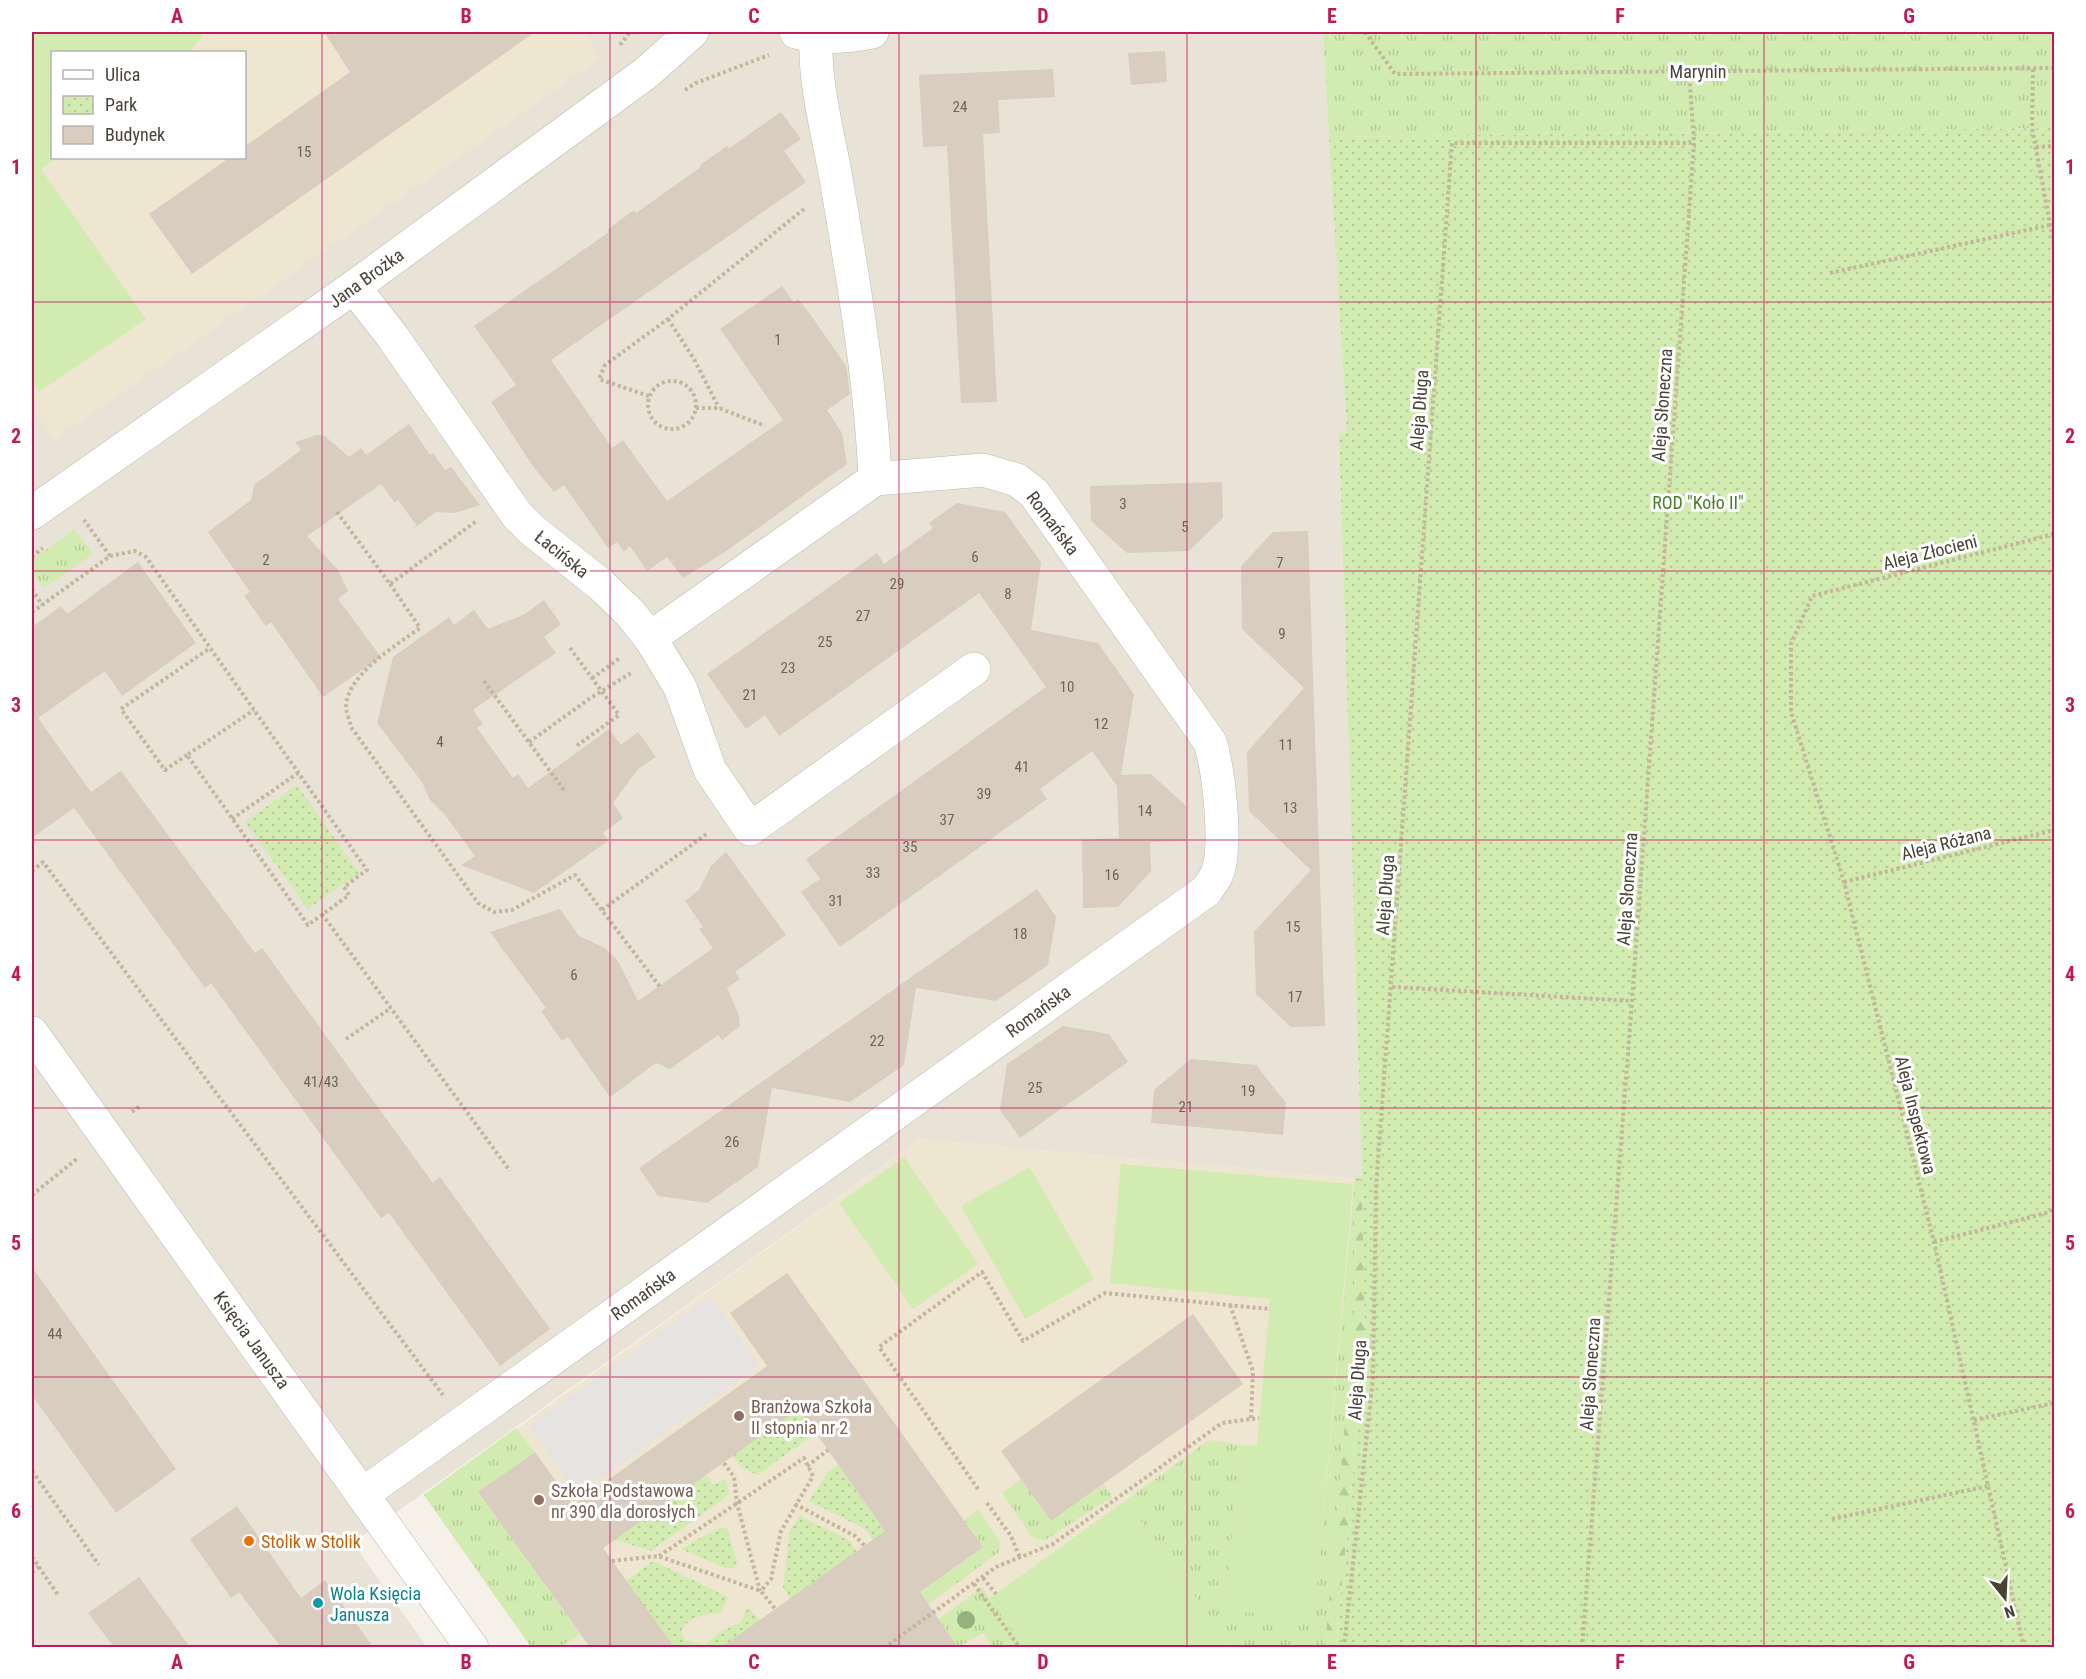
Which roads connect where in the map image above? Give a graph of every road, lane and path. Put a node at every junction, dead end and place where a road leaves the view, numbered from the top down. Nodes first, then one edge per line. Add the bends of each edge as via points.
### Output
1 (692, 32) edge
2 (872, 32) edge
3 (1365, 32) edge
4 (797, 40) edge
5 (2055, 68) edge
6 (2033, 69) junction
7 (1689, 71) junction
8 (680, 93) dead end
9 (1694, 143) junction
10 (2055, 146) edge
11 (2036, 147) junction
12 (838, 189) junction
13 (2050, 225) junction
14 (2055, 245) edge
15 (1830, 273) dead end
16 (354, 287) junction
17 (668, 318) junction
18 (649, 396) junction
19 (696, 408) junction
20 (719, 408) junction
21 (765, 426) dead end
22 (875, 479) junction
23 (506, 501) junction
24 (337, 512) dead end
25 (32, 513) edge
26 (84, 519) dead end
27 (2055, 534) edge
28 (110, 556) junction
29 (390, 584) junction
30 (32, 589) edge
31 (1812, 596) joint
32 (42, 605) junction
33 (32, 612) edge
34 (638, 646) junction
35 (210, 648) junction
36 (570, 648) dead end
37 (974, 669) dead end
38 (637, 670) dead end
39 (592, 678) junction
40 (484, 681) dead end
41 (603, 693) junction
42 (254, 710) junction
43 (529, 742) junction
44 (575, 747) dead end
45 (187, 755) junction
46 (298, 773) junction
47 (564, 790) dead end
48 (232, 819) junction
49 (744, 820) junction
50 (2055, 830) edge
51 (32, 870) edge
52 (1844, 882) junction
53 (602, 910) junction
54 (322, 915) junction
55 (1392, 987) junction
56 (661, 988) dead end
57 (1632, 1001) junction
58 (391, 1008) junction
59 (32, 1033) edge
60 (346, 1039) dead end
61 (510, 1171) dead end
62 (2055, 1207) edge
63 (1934, 1242) junction
64 (1230, 1305) junction
65 (1269, 1309) dead end
66 (2055, 1403) edge
67 (1259, 1418) dead end
68 (1251, 1419) junction
69 (1974, 1420) junction
70 (463, 1423) junction
71 (828, 1450) dead end
72 (724, 1463) dead end
73 (807, 1466) junction
74 (32, 1471) edge
75 (1988, 1486) junction
76 (978, 1489) dead end
77 (363, 1494) junction
78 (737, 1503) junction
79 (987, 1503) dead end
80 (795, 1504) junction
81 (1832, 1519) dead end
82 (865, 1546) dead end
83 (659, 1556) junction
84 (32, 1557) edge
85 (1020, 1558) junction
86 (612, 1561) dead end
87 (99, 1565) dead end
88 (39, 1567) junction
89 (32, 1572) edge
90 (983, 1578) junction
91 (974, 1584) junction
92 (761, 1591) junction
93 (996, 1593) dead end
94 (58, 1595) dead end
95 (776, 1610) dead end
96 (472, 1647) edge
97 (884, 1647) edge
98 (1020, 1647) edge
99 (1344, 1647) edge
100 (1582, 1647) edge
101 (2024, 1647) edge

1 - 16 street, Jana Brożka via 646,73
2 - 4 street
3 - 7 path, Marynin via 1395,74
4 - 8 path
4 - 12 street via 816,71
5 - 6 path, Marynin
6 - 7 path, Marynin
6 - 11 path via 2032,128
7 - 9 path, Aleja Słoneczna
9 - 55 path, Aleja Długa via 1452,143
9 - 57 path, Aleja Słoneczna
10 - 11 path
11 - 13 path
12 - 17 path via 802,211
12 - 22 street via 873,424
13 - 14 path
13 - 15 path
16 - 23 street, Łacińska
16 - 25 street, Jana Brożka
17 - 18 path via 604,365 599,379
17 - 20 path
18 - 19 path via 662,382 680,382 695,397
18 - 19 path via 647,408 651,419 671,430 683,427
19 - 20 path
20 - 21 path
22 - 34 street
22 - 70 street, Romańska via 983,470 1017,480 1034,493 1210,742 1216,764 1221,850 1218,873 1206,891
23 - 29 path
23 - 34 street, Łacińska via 532,530 623,605
24 - 29 path
26 - 28 path
27 - 31 path, Aleja Złocieni
28 - 32 path
28 - 35 path via 135,551 146,556
29 - 53 path via 420,628 373,662 353,686 346,708 351,727 478,903 494,912 512,910 575,875
30 - 32 path
31 - 52 path, Aleja Inspektowa via 1791,644 1791,712
32 - 33 path
34 - 39 path
34 - 49 street, Łacińska via 680,687 710,770
35 - 42 path
35 - 45 path via 121,709 165,770
36 - 39 path
37 - 49 street
38 - 41 path
39 - 41 path
40 - 43 path
41 - 43 path
41 - 44 path via 619,715
42 - 45 path
42 - 46 path
43 - 47 path
45 - 48 path
46 - 48 path
46 - 54 path via 367,870 344,887 349,895
48 - 54 path via 308,925
49 - 53 path
50 - 52 path, Aleja Różana
51 - 70 path via 44,862
52 - 63 path, Aleja Inspektowa
53 - 56 path
54 - 58 path
55 - 57 path
55 - 99 path, Aleja Długa via 1376,1188 1373,1378
57 - 100 path, Aleja Słoneczna
58 - 60 path
58 - 61 path
59 - 77 street, Księcia Janusza
62 - 63 path via 2050,1212
63 - 69 path, Aleja Inspektowa
64 - 65 path
64 - 68 path via 1253,1371
64 - 76 path via 1105,1293 1023,1341 982,1272 879,1347
66 - 69 path
67 - 68 path
68 - 85 path via 1222,1423 1053,1544
69 - 75 path, Aleja Inspektowa
70 - 77 street, Romańska
71 - 73 path
72 - 78 path via 734,1477
73 - 78 path via 804,1458
73 - 80 path via 813,1476
74 - 87 path
75 - 81 path
75 - 101 path, Aleja Inspektowa
77 - 96 street, Księcia Janusza
78 - 83 path
78 - 92 path
79 - 85 path via 1011,1536
80 - 82 path via 855,1536
80 - 92 path via 781,1532 771,1579
83 - 86 path
83 - 92 path
84 - 88 path
85 - 90 path via 996,1567
88 - 89 path
88 - 94 path
90 - 91 path
90 - 93 path
91 - 97 path
91 - 98 path
92 - 95 path

